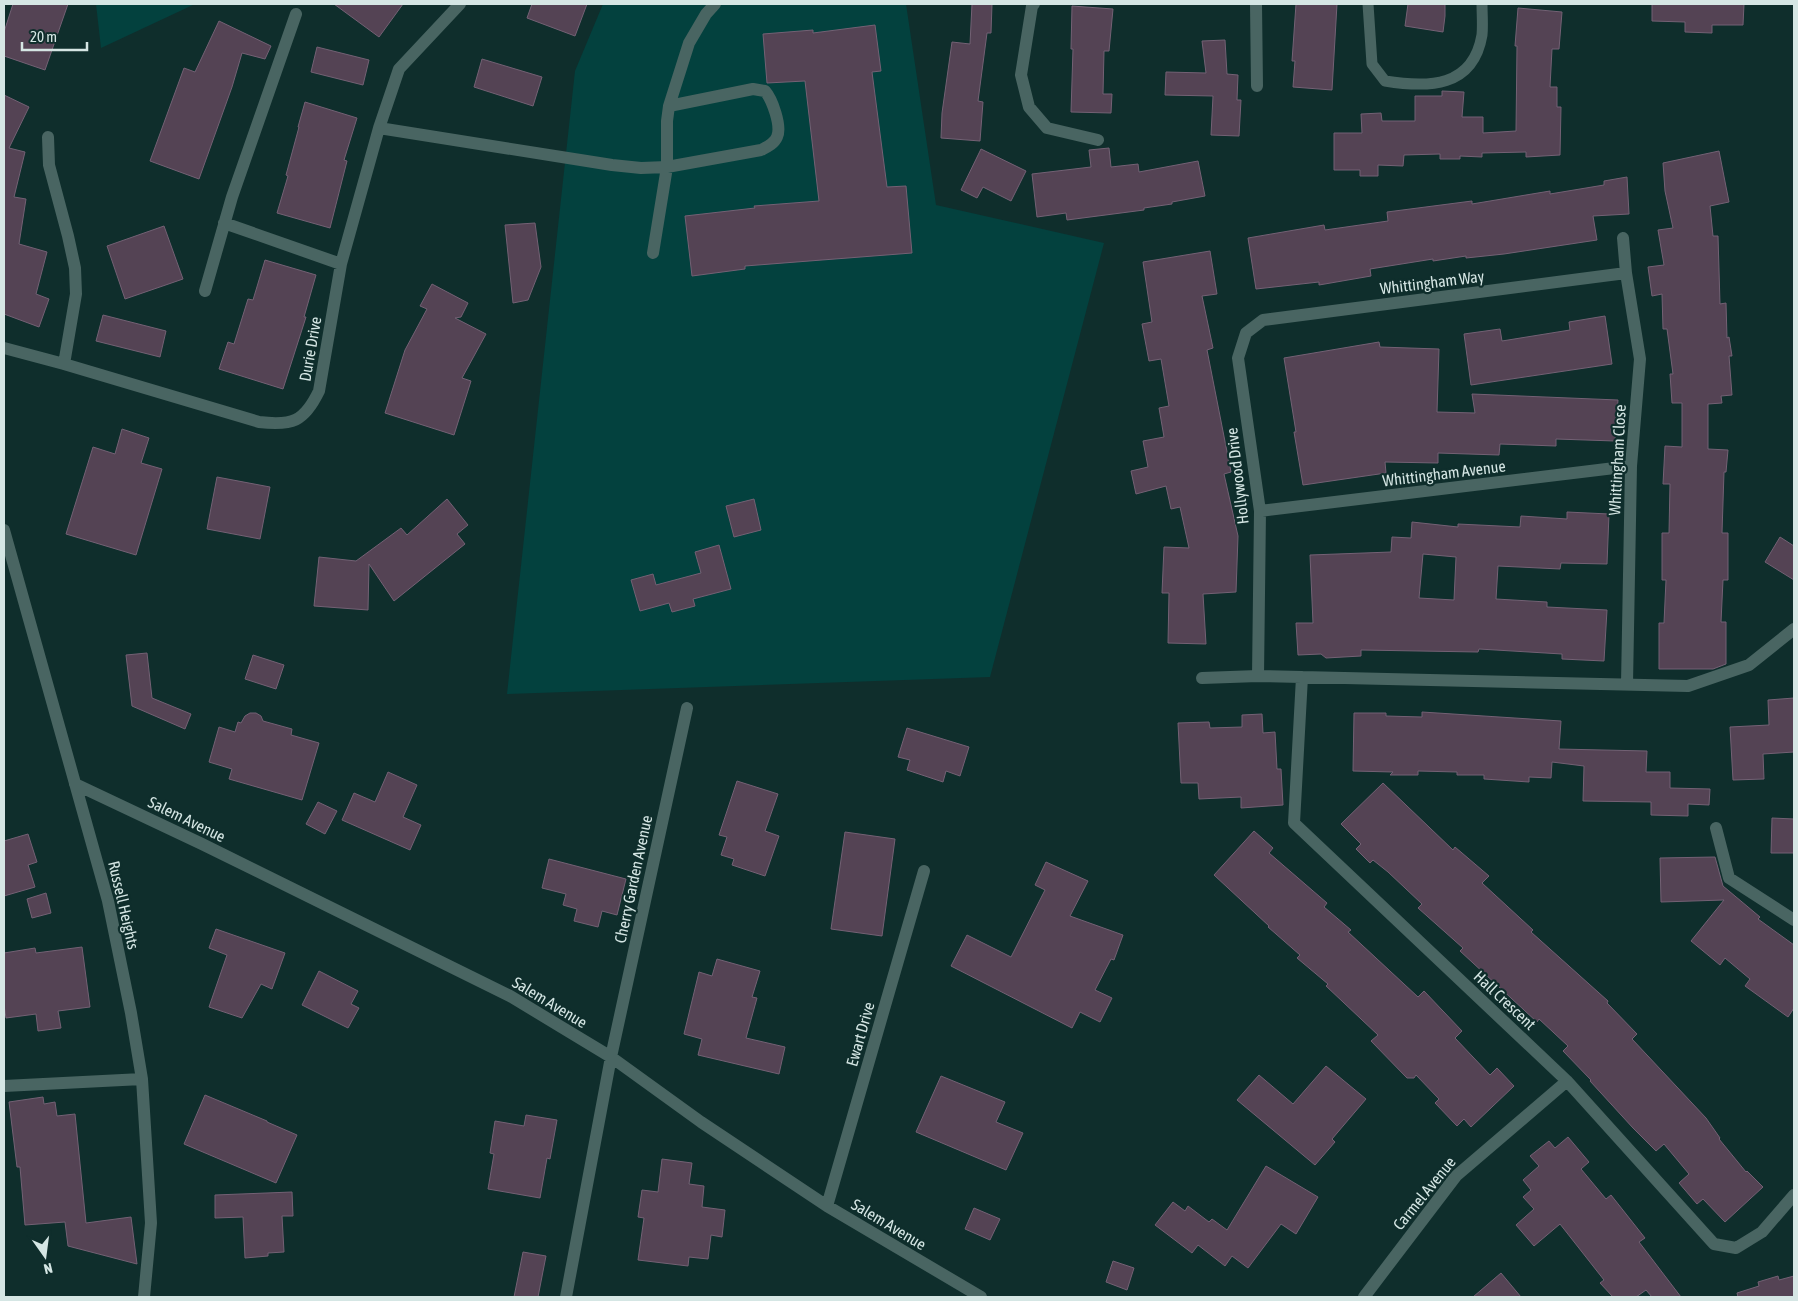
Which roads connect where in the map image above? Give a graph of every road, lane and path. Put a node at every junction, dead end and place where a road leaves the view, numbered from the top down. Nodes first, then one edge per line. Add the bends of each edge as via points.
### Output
1 (460, 4) edge
2 (715, 4) edge
3 (1034, 4) edge
4 (1256, 4) edge
5 (1368, 4) edge
6 (1482, 4) edge
7 (296, 14) dead end
8 (1257, 86) dead end
9 (669, 106) junction
10 (379, 128) junction
11 (48, 137) dead end
12 (1098, 140) dead end
13 (667, 167) junction
14 (224, 223) junction
15 (1623, 238) dead end
16 (654, 253) dead end
17 (341, 264) junction
18 (1626, 273) junction
19 (205, 291) dead end
20 (1246, 333) joint
21 (4, 348) edge
22 (64, 364) junction
23 (1631, 466) junction
24 (1260, 511) junction
25 (4, 530) edge
26 (1794, 629) edge
27 (1258, 676) junction
28 (1302, 677) junction
29 (1202, 678) dead end
30 (1627, 684) junction
31 (687, 708) dead end
32 (75, 784) junction
33 (1716, 828) dead end
34 (924, 871) dead end
35 (1794, 920) edge
36 (611, 1057) junction
37 (142, 1079) junction
38 (1566, 1081) junction
39 (4, 1086) edge
40 (1794, 1195) edge
41 (827, 1206) junction
42 (567, 1294) edge
43 (144, 1297) edge
44 (980, 1297) edge
45 (1364, 1297) edge

1 - 10 street, Durie Drive via 399,69
2 - 9 street via 689,43
3 - 12 street via 1020,75 1029,107 1047,128
4 - 8 street
5 - 6 lane via 1372,64 1384,82 1407,85 1438,84 1460,76 1475,59 1482,35
7 - 14 street
9 - 13 street
9 - 13 street via 753,89 765,90 779,129 771,145 761,150
10 - 13 street via 612,166
10 - 17 street, Durie Drive
11 - 22 street via 49,165 75,268 76,294
13 - 16 street
14 - 17 street
14 - 19 street
15 - 18 street, Whittingham Close
17 - 22 street, Durie Drive via 319,391 312,407 298,419 279,425 258,422
18 - 20 street, Whittingham Way via 1263,320
18 - 23 street, Whittingham Close via 1640,359
20 - 24 street, Hollywood Drive via 1238,358
21 - 22 street, Durie Drive
23 - 24 street, Whittingham Avenue
23 - 30 street, Whittingham Close
24 - 27 street, Hollywood Drive
25 - 32 street, Russell Heights
26 - 30 street via 1749,665 1688,686
27 - 28 street
27 - 29 street
28 - 30 street
28 - 38 street, Hall Crescent via 1294,823
31 - 36 street, Cherry Garden Avenue
32 - 36 street, Salem Avenue via 510,996
32 - 37 street, Russell Heights via 108,901
33 - 35 street via 1729,878
34 - 41 street, Ewart Drive
36 - 41 street, Salem Avenue
36 - 42 street, Cherry Garden Avenue
37 - 39 street
37 - 43 street, Russell Heights via 150,1222
38 - 40 street, Hall Crescent via 1714,1244 1736,1248 1762,1232
38 - 45 street, Carmel Avenue via 1456,1176
41 - 44 street, Salem Avenue

